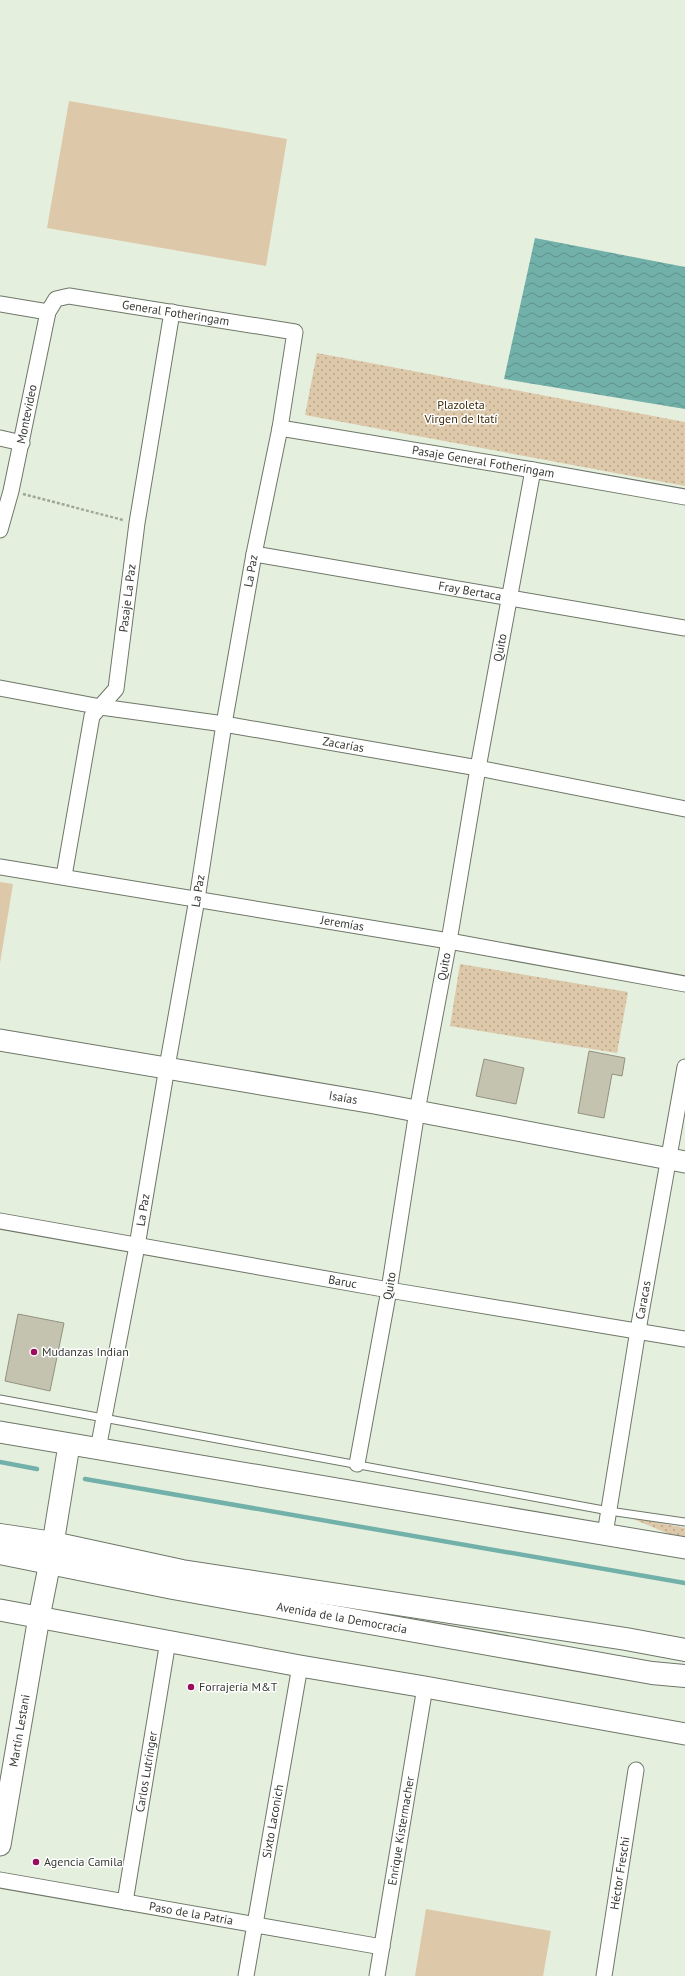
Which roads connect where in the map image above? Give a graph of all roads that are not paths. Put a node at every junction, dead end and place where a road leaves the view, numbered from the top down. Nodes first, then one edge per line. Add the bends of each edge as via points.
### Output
1 (56, 299) joint
2 (0, 304) edge
3 (48, 312) junction
4 (172, 312) junction
5 (295, 332) joint
6 (280, 428) junction
7 (0, 438) edge
8 (22, 443) junction
9 (533, 470) junction
10 (685, 497) edge
11 (0, 530) edge
12 (254, 554) junction
13 (510, 598) junction
14 (685, 628) edge
15 (0, 688) edge
16 (101, 707) junction
17 (224, 724) junction
18 (478, 768) junction
19 (685, 809) edge
20 (0, 867) edge
21 (64, 876) junction
22 (197, 899) junction
23 (449, 941) junction
24 (685, 984) edge
25 (0, 1040) edge
26 (167, 1067) junction
27 (685, 1067) edge
28 (417, 1111) junction
29 (677, 1161) edge
30 (0, 1221) edge
31 (137, 1246) junction
32 (389, 1290) junction
33 (638, 1330) junction
34 (685, 1339) edge
35 (0, 1399) edge
36 (104, 1417) junction
37 (0, 1432) edge
38 (69, 1445) junction
39 (98, 1449) junction
40 (357, 1464) junction
41 (609, 1511) junction
42 (685, 1522) edge
43 (605, 1534) junction
44 (0, 1535) edge
45 (685, 1548) edge
46 (0, 1553) edge
47 (51, 1553) junction
48 (0, 1610) edge
49 (39, 1617) junction
50 (168, 1641) junction
51 (685, 1650) edge
52 (300, 1666) junction
53 (685, 1676) edge
54 (425, 1687) junction
55 (685, 1734) edge
56 (636, 1770) dead end
57 (0, 1845) edge
58 (0, 1880) edge
59 (125, 1902) junction
60 (254, 1924) junction
61 (382, 1947) junction
62 (608, 1975) edge
63 (246, 1976) edge
64 (377, 1976) edge

1 - 3 street, Montevideo
1 - 4 street, General Fotheringam via 68,296
2 - 3 street
3 - 8 street, Montevideo
4 - 5 street, General Fotheringam
4 - 16 street, Pasaje La Paz via 137,523 116,690
5 - 6 street, La Paz
6 - 9 street, Pasaje General Fotheringam
6 - 12 street, La Paz
7 - 8 street
8 - 11 street, Montevideo
9 - 10 street, Pasaje General Fotheringam
9 - 13 street, Quito
12 - 13 street, Fray Bertaca
12 - 17 street, La Paz
13 - 14 street, Fray Bertaca
13 - 18 street, Quito
15 - 16 street, Zacarías
16 - 17 street, Zacarías
16 - 21 street, Pasaje La Paz via 92,716
17 - 18 street, Zacarías
17 - 22 street, La Paz
18 - 19 street, Zacarías
18 - 23 street, Quito
20 - 21 street, Jeremías
21 - 22 street, Jeremías
22 - 23 street, Jeremías
22 - 26 street, La Paz
23 - 24 street, Jeremías
23 - 28 street, Quito
25 - 26 street, Isaías
26 - 28 street, Isaías
26 - 31 street, La Paz
27 - 29 street, Caracas
28 - 29 street, Isaías
28 - 32 street, Quito
29 - 33 street, Caracas
30 - 31 street, Baruc
31 - 32 street, Baruc
31 - 36 street, La Paz
32 - 33 street, Baruc
32 - 40 street, Quito
33 - 34 street, Baruc
33 - 41 street, Caracas
35 - 36 lane
36 - 39 street, La Paz
36 - 40 lane
37 - 38 street
38 - 39 street
38 - 47 street, Martín Lestani
39 - 43 street
40 - 41 lane
41 - 42 lane
41 - 43 street, Caracas
43 - 45 street
44 - 47 highway, Avenida de la Democracia
46 - 47 highway, Avenida de la Democracia
47 - 49 street, Martín Lestani
47 - 51 highway, Avenida de la Democracia via 182,1571
47 - 53 highway, Avenida de la Democracia via 173,1588 652,1673
48 - 49 street
49 - 50 street
49 - 57 street, Martín Lestani
50 - 52 street
50 - 59 street, Carlos Lutringer
52 - 54 street
52 - 60 street, Sixto Laconich
54 - 55 street
54 - 61 street, Enrique Kistermacher
56 - 62 street, Héctor Freschi
58 - 59 street, Paso de la Patria
59 - 60 street, Paso de la Patria
60 - 61 street, Paso de la Patria
60 - 63 street, Sixto Laconich
61 - 64 street, Enrique Kistermacher

